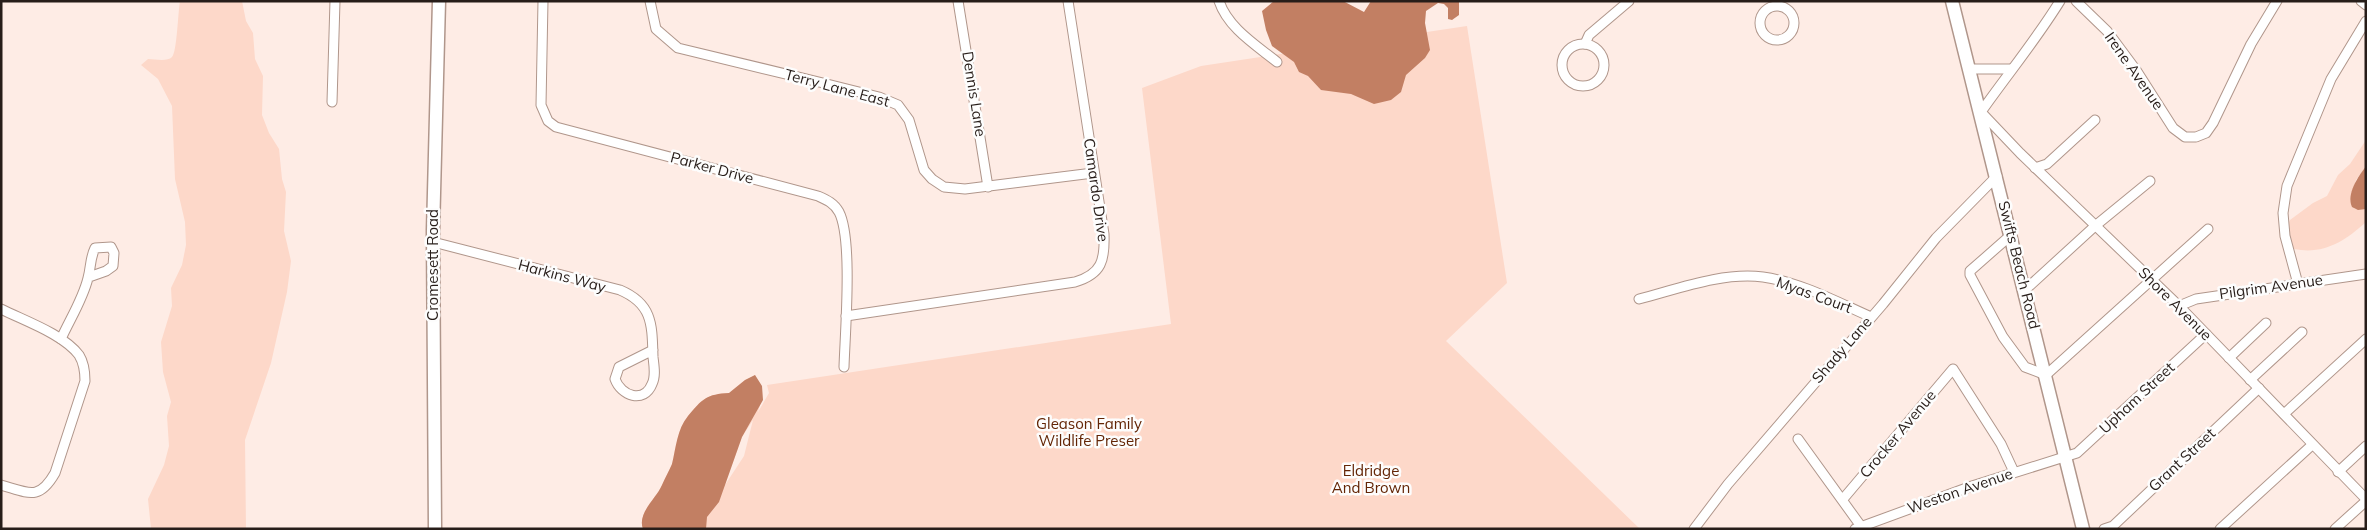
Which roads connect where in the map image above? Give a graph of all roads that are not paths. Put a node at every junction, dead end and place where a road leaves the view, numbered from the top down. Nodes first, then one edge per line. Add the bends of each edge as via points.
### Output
1 (335, 1) edge
2 (439, 1) edge
3 (543, 1) edge
4 (650, 1) edge
5 (958, 1) edge
6 (1068, 1) edge
7 (1219, 1) edge
8 (1629, 1) edge
9 (1761, 1) edge
10 (1952, 1) edge
11 (2060, 1) edge
12 (2076, 1) edge
13 (2277, 1) edge
14 (2361, 1) edge
15 (2366, 5) edge
16 (1767, 9) junction
17 (2366, 21) edge
18 (1585, 44) junction
19 (1276, 62) dead end
20 (1970, 69) junction
21 (2011, 69) junction
22 (332, 102) dead end
23 (1981, 112) junction
24 (2096, 120) dead end
25 (2035, 168) junction
26 (1093, 173) junction
27 (1997, 176) junction
28 (2150, 181) dead end
29 (988, 187) junction
30 (2095, 226) junction
31 (2208, 229) dead end
32 (2011, 235) junction
33 (433, 242) junction
34 (2366, 274) edge
35 (89, 277) dead end
36 (2151, 279) junction
37 (2298, 284) junction
38 (2025, 290) junction
39 (1638, 299) dead end
40 (2179, 306) junction
41 (1, 309) edge
42 (846, 316) junction
43 (1871, 317) junction
44 (2266, 323) dead end
45 (2302, 332) dead end
46 (2206, 334) junction
47 (61, 339) junction
48 (2366, 339) edge
49 (653, 350) junction
50 (2229, 358) junction
51 (844, 367) dead end
52 (2046, 375) junction
53 (2250, 380) junction
54 (2259, 388) junction
55 (2284, 414) junction
56 (1798, 439) dead end
57 (2312, 444) junction
58 (2366, 446) edge
59 (2065, 455) junction
60 (2014, 472) junction
61 (2338, 472) junction
62 (1, 485) edge
63 (1843, 499) junction
64 (2366, 500) edge
65 (1860, 528) edge
66 (435, 529) edge
67 (1694, 529) edge
68 (2083, 529) edge
69 (2104, 529) edge
70 (2220, 529) edge
71 (2335, 529) edge

1 - 22 street
2 - 33 street, Cromesett Road
3 - 42 street, Parker Drive via 541,105 548,120 556,127 829,200 839,214 845,233
4 - 29 street, Terry Lane East via 656,29 678,48 823,82 898,105 909,120 924,170 938,185 951,189
5 - 29 street, Dennis Lane
6 - 26 street, Camardo Drive
7 - 19 street via 1227,18
8 - 18 street via 1589,35
9 - 16 street
10 - 20 street, Swifts Beach Road
11 - 21 street via 2036,40
12 - 13 street, Irene Avenue via 2107,31 2173,128 2185,137 2206,133 2213,123 2247,52
14 - 15 street
16 - 16 street via 1760,23 1765,35 1777,41 1790,36 1795,23 1790,10 1777,5
17 - 37 street via 2331,79 2287,186 2284,227
18 - 18 street via 1570,49 1562,63 1567,79 1581,86 1596,82 1604,67 1599,52
20 - 21 street
20 - 23 street, Swifts Beach Road
21 - 23 street
23 - 25 street, Shore Avenue
23 - 27 street, Swifts Beach Road
24 - 25 street via 2047,164
25 - 30 street, Shore Avenue
26 - 29 street, Terry Lane East
26 - 42 street, Camardo Drive via 1104,234 1104,254 1098,269 1087,278
27 - 32 street, Swifts Beach Road
27 - 43 street, Shady Lane via 1936,238
28 - 30 street
30 - 36 street, Shore Avenue
30 - 38 street
31 - 36 street
32 - 38 street, Swifts Beach Road
32 - 52 street via 1970,270 2003,337 2025,367
33 - 49 street, Harkins Way via 631,295 640,302 649,317
33 - 66 street, Cromesett Road
34 - 37 street, Pilgrim Avenue
35 - 47 street
36 - 40 street, Shore Avenue
36 - 52 street
37 - 40 street, Pilgrim Avenue via 2196,299
38 - 52 street, Swifts Beach Road
39 - 43 street, Myas Court via 1714,280 1761,277 1793,285
40 - 46 street, Shore Avenue
41 - 47 street
42 - 51 street, Parker Drive
43 - 67 street, Shady Lane via 1728,484
44 - 50 street
45 - 53 street
46 - 50 street, Shore Avenue
46 - 59 street, Upham Street via 2085,448
47 - 62 street via 79,356 85,381 56,473 39,492 25,492
48 - 55 street
49 - 49 street, Harkins Way via 654,377 650,388 639,396 621,391 616,379 619,367
50 - 53 street, Shore Avenue
52 - 59 street, Swifts Beach Road
53 - 54 street, Shore Avenue
54 - 55 street, Shore Avenue
54 - 69 street, Grant Street via 2113,526
55 - 57 street, Shore Avenue
56 - 63 street
57 - 61 street, Shore Avenue
57 - 70 street
58 - 61 street
59 - 60 street, Weston Avenue
59 - 68 street, Swifts Beach Road
60 - 63 street, Crocker Avenue via 2001,444 1953,369
60 - 65 street, Weston Avenue
61 - 64 street, Shore Avenue
63 - 65 street
64 - 71 street

